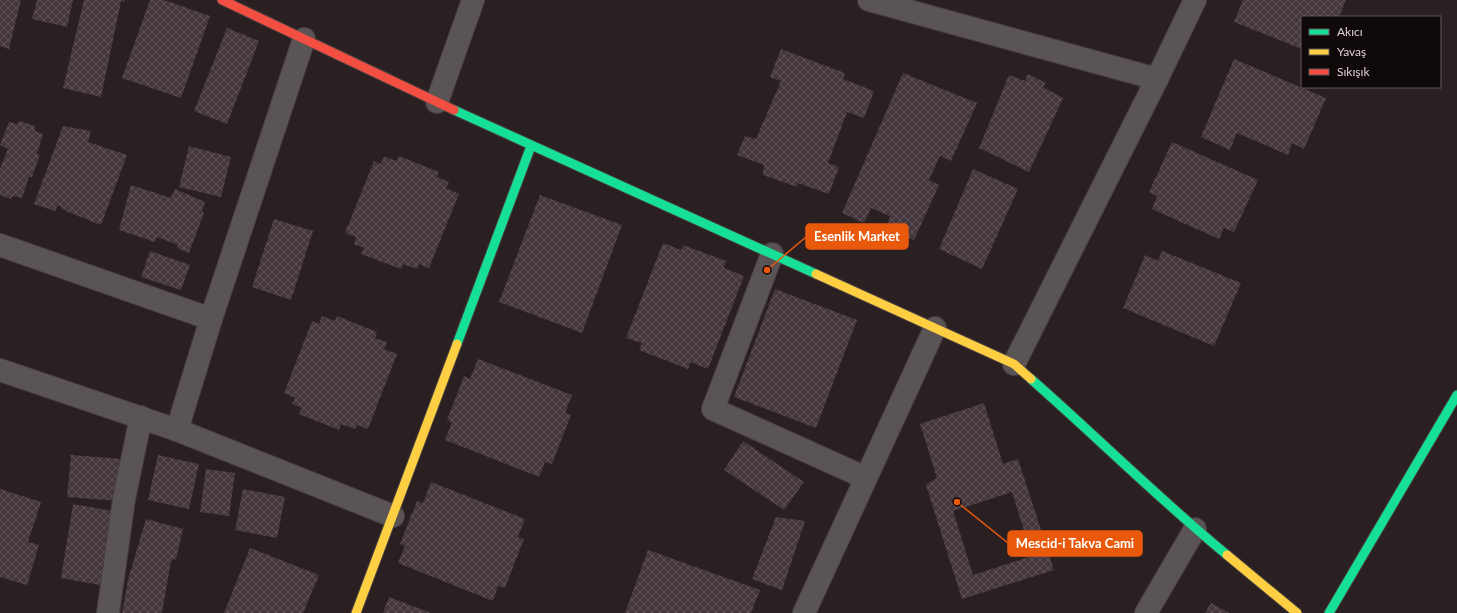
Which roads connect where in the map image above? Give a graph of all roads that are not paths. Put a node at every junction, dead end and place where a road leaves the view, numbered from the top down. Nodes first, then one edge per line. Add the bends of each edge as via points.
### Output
1 (222, 0) edge
2 (473, 0) edge
3 (869, 0) edge
4 (1195, 0) edge
5 (304, 39) junction
6 (1157, 79) junction
7 (437, 102) junction
8 (531, 146) junction
9 (0, 244) edge
10 (772, 254) junction
11 (210, 319) junction
12 (935, 328) junction
13 (1014, 364) junction
14 (0, 370) edge
15 (1457, 396) edge
16 (141, 417) junction
17 (177, 430) junction
18 (866, 478) junction
19 (393, 516) junction
20 (1195, 529) junction
21 (808, 612) edge
22 (108, 613) edge
23 (356, 613) edge
24 (1146, 613) edge
25 (1297, 613) edge
26 (1329, 613) edge

1 - 5 street
2 - 7 street
3 - 6 street
4 - 6 street
5 - 7 street
5 - 11 street
6 - 13 street
7 - 8 street
8 - 10 street
8 - 19 street
9 - 11 street
10 - 12 street
10 - 18 street via 713,409
11 - 17 street
12 - 13 street
12 - 18 street
13 - 20 street
14 - 16 street
15 - 26 street
16 - 17 street
16 - 22 street via 124,499
17 - 19 street
18 - 21 street
19 - 23 street
20 - 24 street
20 - 25 street

